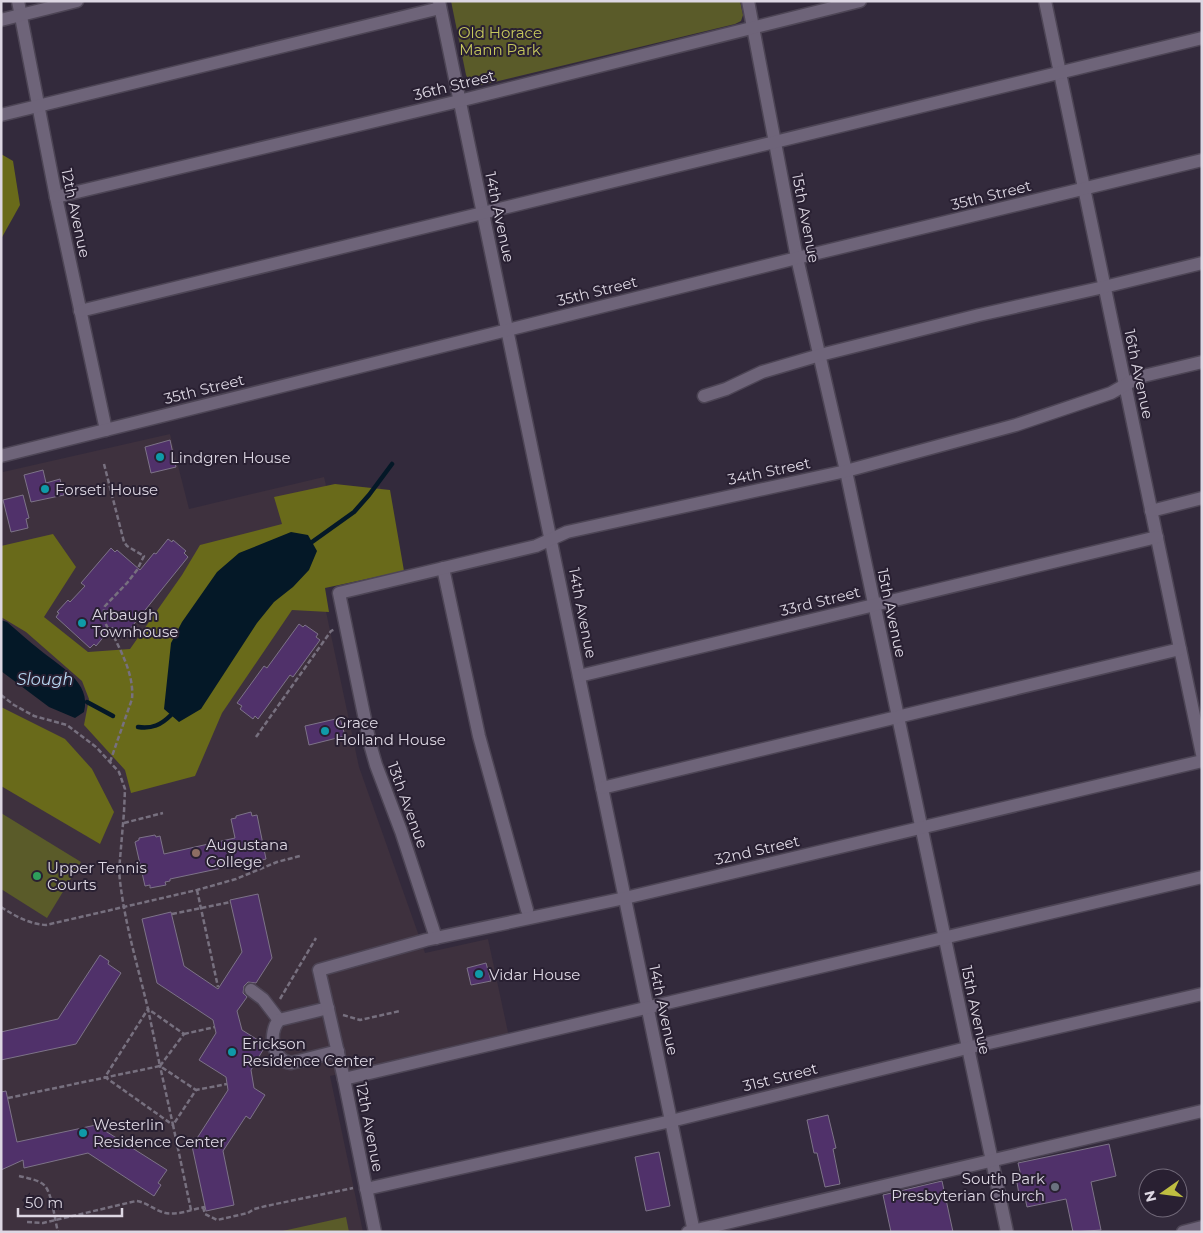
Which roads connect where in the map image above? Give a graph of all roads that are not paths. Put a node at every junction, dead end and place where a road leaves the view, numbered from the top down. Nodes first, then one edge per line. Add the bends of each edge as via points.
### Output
1 (18, 1) edge
2 (77, 1) edge
3 (748, 1) edge
4 (860, 1) edge
5 (1045, 1) edge
6 (440, 4) edge
7 (21, 15) junction
8 (1, 20) edge
9 (753, 27) junction
10 (1202, 38) edge
11 (1059, 72) junction
12 (459, 101) junction
13 (38, 107) junction
14 (1, 115) edge
15 (775, 141) junction
16 (1202, 160) edge
17 (1083, 189) junction
18 (56, 197) junction
19 (483, 214) junction
20 (797, 258) junction
21 (1202, 263) edge
22 (1104, 287) junction
23 (80, 311) junction
24 (508, 330) junction
25 (820, 355) junction
26 (1202, 362) edge
27 (1125, 386) junction
28 (704, 396) dead end
29 (106, 430) junction
30 (1, 456) edge
31 (846, 471) junction
32 (1202, 498) edge
33 (1151, 511) junction
34 (1156, 537) junction
35 (552, 540) junction
36 (443, 568) junction
37 (339, 593) joint
38 (874, 604) junction
39 (1180, 649) junction
40 (579, 676) junction
41 (898, 717) junction
42 (1202, 754) edge
43 (1202, 762) edge
44 (602, 788) junction
45 (922, 827) junction
46 (1202, 877) edge
47 (625, 898) junction
48 (527, 910) dead end
49 (436, 938) junction
50 (944, 938) junction
51 (319, 970) joint
52 (252, 990) dead end
53 (1202, 994) edge
54 (647, 1009) junction
55 (328, 1010) junction
56 (276, 1015) junction
57 (967, 1048) junction
58 (338, 1051) junction
59 (344, 1079) junction
60 (1202, 1111) edge
61 (671, 1121) junction
62 (992, 1160) junction
63 (366, 1187) junction
64 (1202, 1227) edge
65 (692, 1231) edge
66 (375, 1232) edge
67 (1007, 1232) edge
68 (1183, 1232) edge

1 - 7 street, 12th Avenue
2 - 7 street
3 - 9 street, 15th Avenue
4 - 9 street, 36th Street
5 - 11 street, 16th Avenue
6 - 12 street, 14th Avenue
6 - 13 street
7 - 8 street
7 - 13 street, 12th Avenue
9 - 12 street, 36th Street
9 - 15 street, 15th Avenue
10 - 11 street
11 - 15 street
11 - 17 street, 16th Avenue
12 - 18 street, 36th Street
12 - 19 street, 14th Avenue
13 - 14 street
13 - 18 street, 12th Avenue
15 - 19 street
15 - 20 street, 15th Avenue
16 - 17 street, 35th Street
17 - 20 street, 35th Street
17 - 22 street, 16th Avenue
18 - 23 street, 12th Avenue
19 - 23 street
19 - 24 street, 14th Avenue
20 - 24 street, 35th Street
20 - 25 street, 15th Avenue
21 - 22 street
22 - 25 street
22 - 27 street, 16th Avenue
23 - 29 street, 12th Avenue
24 - 29 street, 35th Street
24 - 35 street, 14th Avenue
25 - 28 street via 762,372
25 - 31 street, 15th Avenue
26 - 27 street, 34th Street via 1139,377
27 - 31 street, 34th Street via 1016,424
27 - 33 street, 16th Avenue
29 - 30 street, 35th Street
31 - 35 street, 34th Street via 567,532
31 - 38 street, 15th Avenue
32 - 33 street
33 - 34 street, 16th Avenue
34 - 38 street, 33rd Street
34 - 39 street, 16th Avenue
35 - 36 street, 34th Street
35 - 40 street, 14th Avenue
36 - 37 street, 34th Street
36 - 48 street via 479,736
37 - 49 street, 13th Avenue via 370,744
38 - 40 street, 33rd Street
38 - 41 street, 15th Avenue
39 - 41 street
39 - 42 street, 16th Avenue
40 - 44 street, 14th Avenue
41 - 44 street
41 - 45 street, 15th Avenue
43 - 45 street, 32nd Street
44 - 47 street, 14th Avenue
45 - 47 street, 32nd Street
45 - 50 street, 15th Avenue
46 - 50 street
47 - 49 street, 32nd Street
47 - 54 street, 14th Avenue
49 - 51 street, 32nd Street
50 - 54 street
50 - 57 street, 15th Avenue
51 - 55 street, 12th Avenue
52 - 56 street
53 - 57 street, 31st Street
54 - 59 street
54 - 61 street, 14th Avenue
55 - 56 street
55 - 58 street, 12th Avenue
56 - 58 street via 272,1034 277,1054 285,1062
57 - 61 street, 31st Street
57 - 62 street, 15th Avenue
58 - 59 street, 12th Avenue
59 - 63 street, 12th Avenue
60 - 62 street
61 - 63 street, 31st Street
61 - 65 street, 14th Avenue
62 - 65 street
62 - 67 street, 15th Avenue
63 - 66 street, 12th Avenue
64 - 68 street

